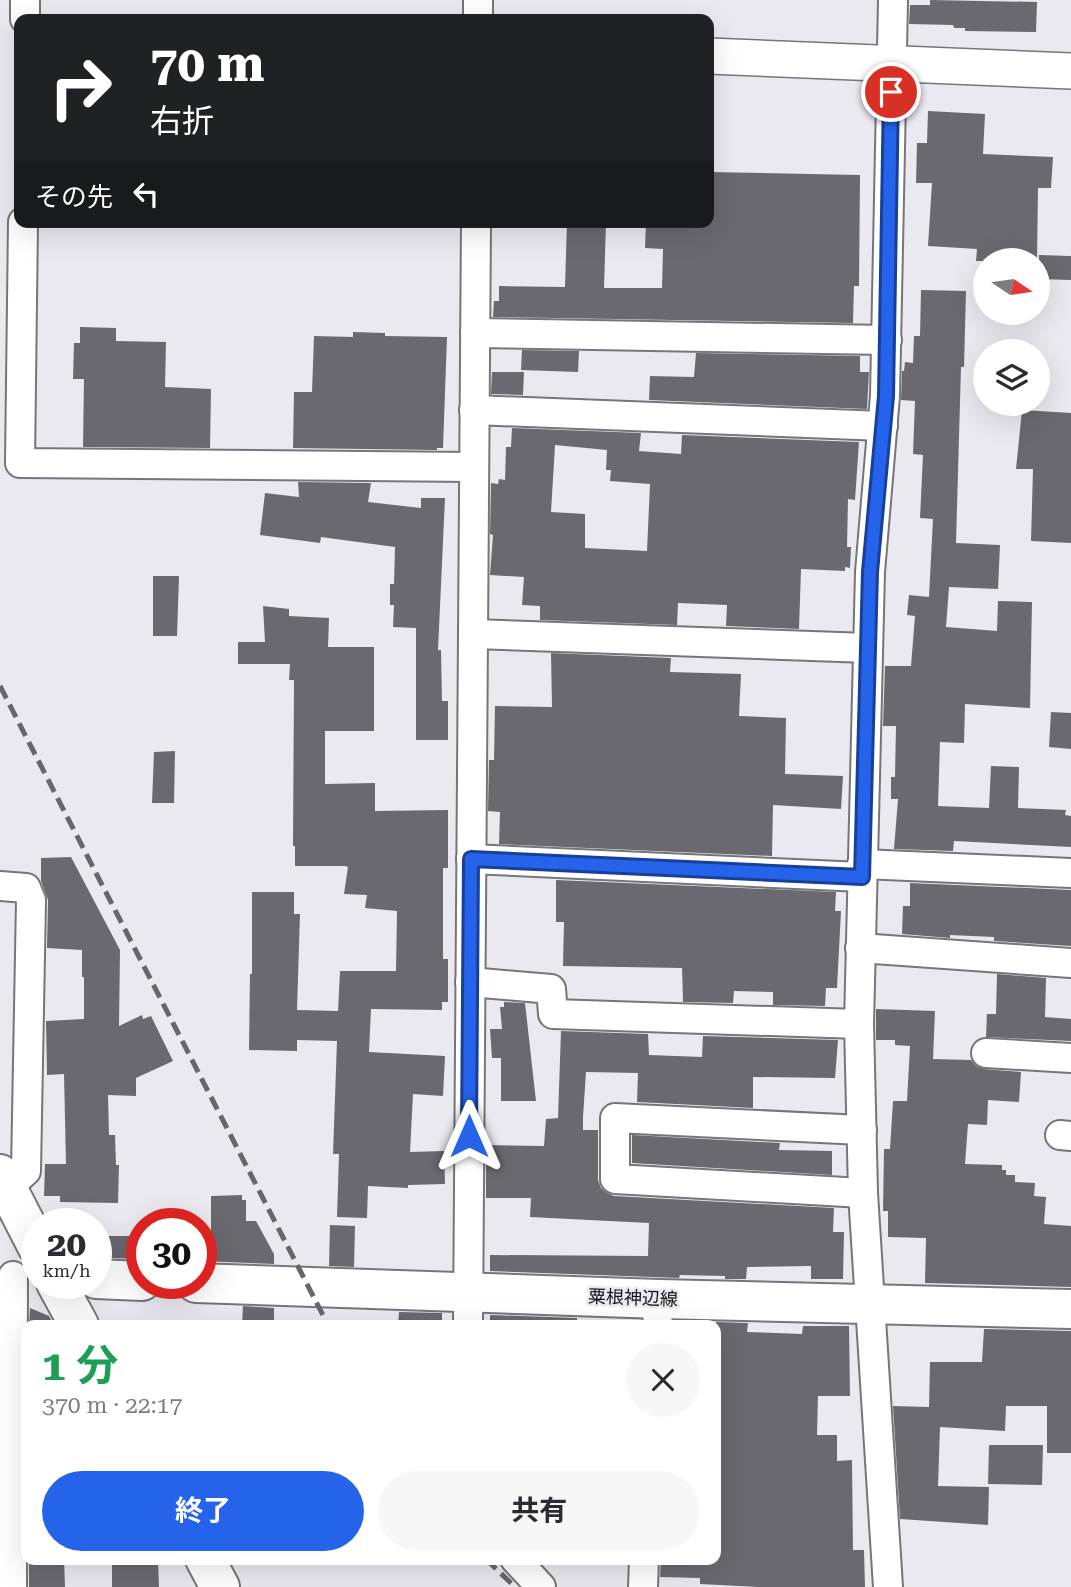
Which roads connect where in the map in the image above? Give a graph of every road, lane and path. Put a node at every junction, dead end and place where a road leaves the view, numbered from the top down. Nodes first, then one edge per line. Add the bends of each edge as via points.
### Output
1 (893, 0) edge
2 (714, 56) edge
3 (892, 64) junction
4 (1071, 71) edge
5 (23, 228) edge
6 (476, 228) edge
7 (475, 333) junction
8 (887, 340) junction
9 (474, 410) junction
10 (883, 426) junction
11 (474, 467) junction
12 (472, 634) junction
13 (868, 648) junction
14 (471, 859) junction
15 (862, 871) junction
16 (1071, 873) edge
17 (0, 886) edge
18 (860, 948) junction
19 (1071, 962) edge
20 (470, 982) junction
21 (859, 1024) junction
22 (986, 1053) dead end
23 (1071, 1058) edge
24 (862, 1130) junction
25 (4, 1181) edge
26 (863, 1193) junction
27 (21, 1214) edge
28 (17, 1276) edge
29 (217, 1285) edge
30 (65, 1299) edge
31 (872, 1305) junction
32 (468, 1308) edge
33 (1071, 1309) edge
34 (658, 1312) edge
35 (76, 1320) edge
36 (7, 1463) edge
37 (208, 1565) edge
38 (521, 1565) edge
39 (644, 1565) edge
40 (12, 1587) edge
41 (220, 1587) edge
42 (541, 1587) edge
43 (643, 1587) edge
44 (888, 1587) edge

1 - 3 street
2 - 3 street
3 - 4 street
3 - 8 street
5 - 11 street via 20,463
6 - 7 street
7 - 8 street
7 - 9 street
8 - 10 street
9 - 10 street
9 - 11 street
10 - 13 street
11 - 12 street
12 - 13 street
12 - 14 street
13 - 15 street
14 - 15 street
14 - 20 street
15 - 16 street
15 - 18 street
17 - 25 street via 26,888 31,900 26,1171
18 - 19 street
18 - 21 street
20 - 21 street via 551,989 553,1014
20 - 32 street
21 - 24 street
22 - 23 street
24 - 26 street
24 - 26 street via 615,1118 615,1178
25 - 27 main road
26 - 31 street
28 - 36 street
29 - 32 main road, 粟根神辺線
30 - 35 main road
31 - 33 main road, 粟根神辺線
31 - 34 main road, 粟根神辺線
31 - 44 street
32 - 34 main road, 粟根神辺線
36 - 40 street
37 - 41 main road
38 - 42 street
39 - 43 street

